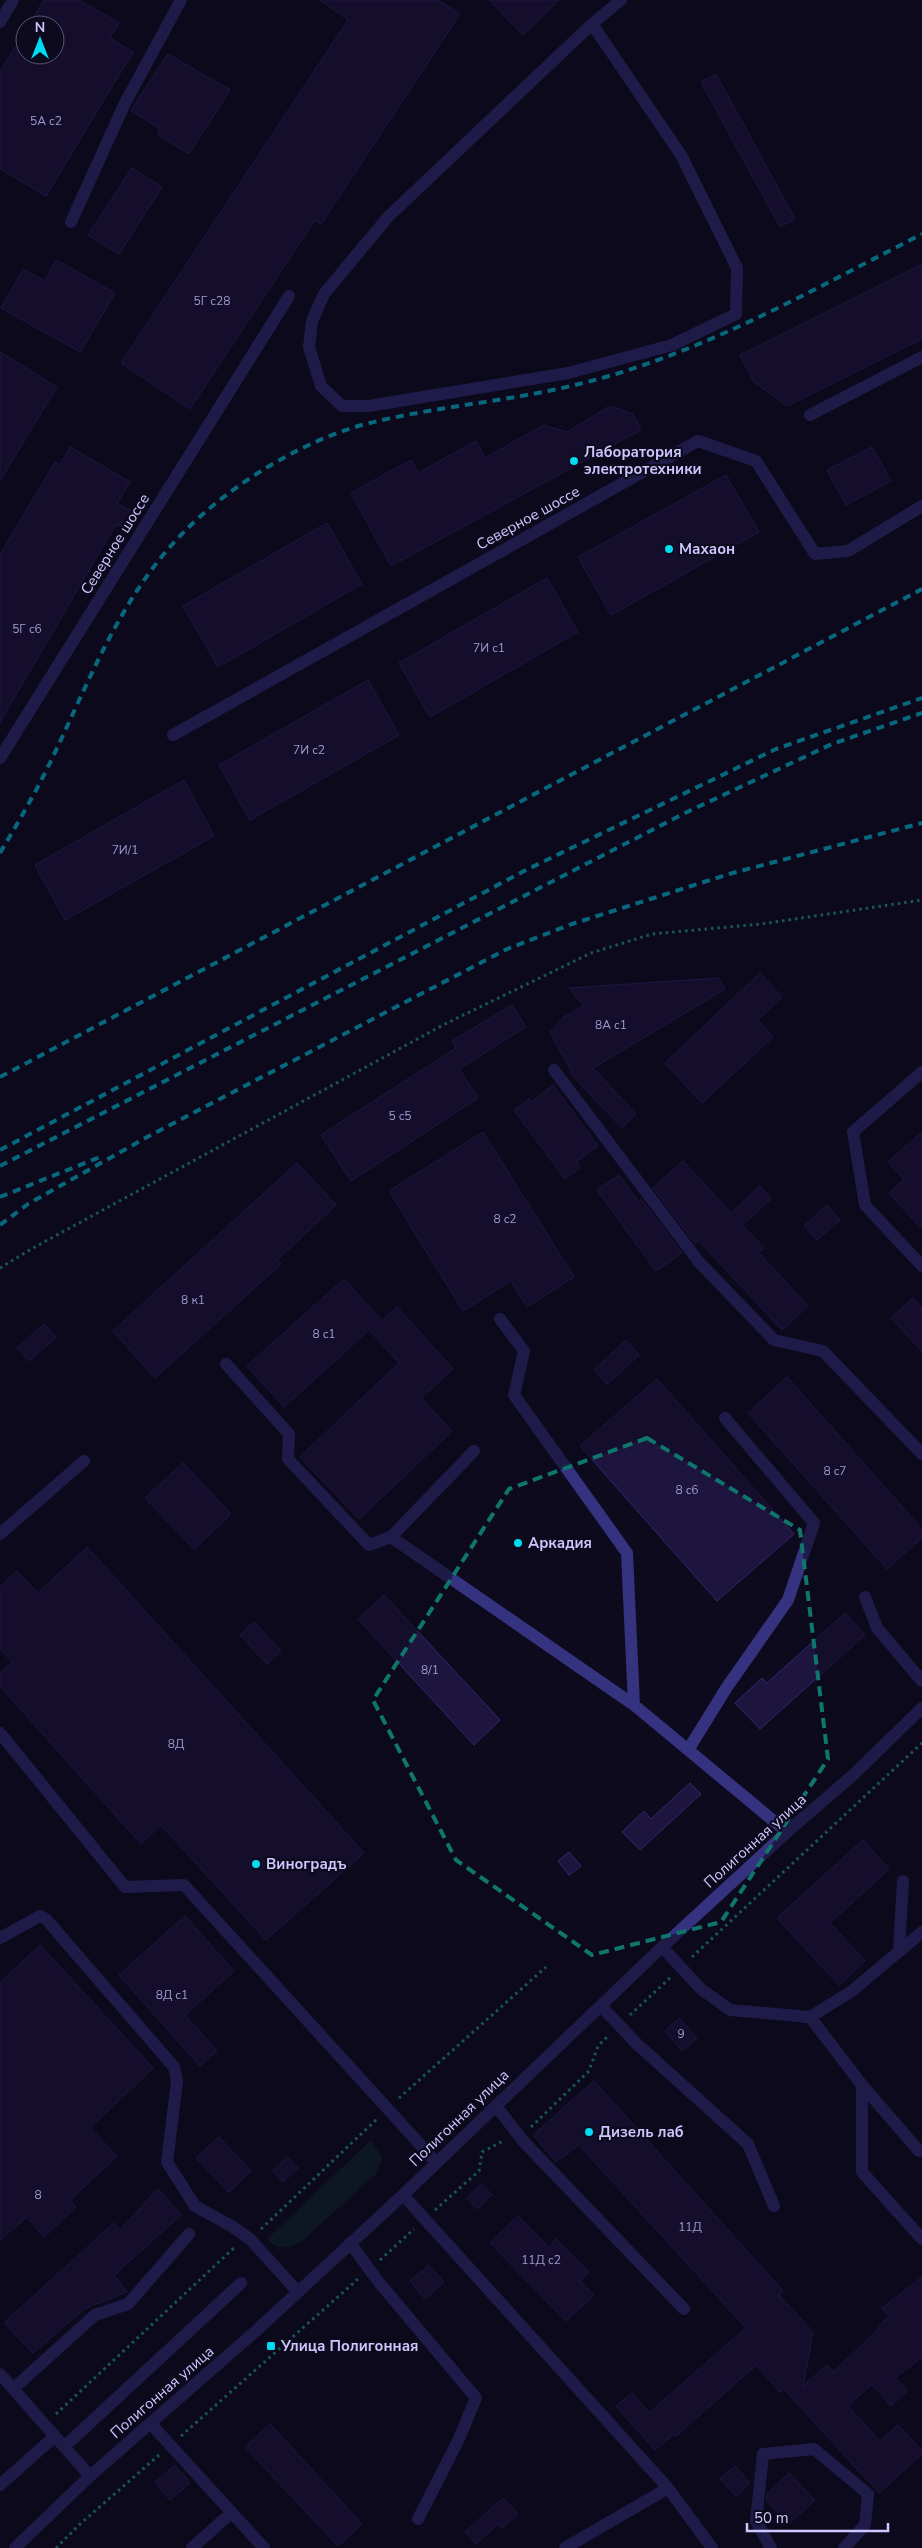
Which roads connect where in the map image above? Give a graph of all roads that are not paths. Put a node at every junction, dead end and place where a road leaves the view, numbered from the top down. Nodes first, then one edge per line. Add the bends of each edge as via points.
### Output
1 (13, 0) edge
2 (181, 0) edge
3 (621, 0) edge
4 (0, 22) edge
5 (592, 24) junction
6 (71, 222) dead end
7 (290, 296) dead end
8 (922, 357) edge
9 (810, 415) dead end
10 (922, 506) edge
11 (173, 735) dead end
12 (0, 758) edge
13 (554, 1070) dead end
14 (922, 1072) edge
15 (922, 1266) edge
16 (500, 1320) dead end
17 (226, 1364) dead end
18 (726, 1418) dead end
19 (474, 1451) dead end
20 (922, 1454) edge
21 (84, 1461) dead end
22 (0, 1534) edge
23 (391, 1537) junction
24 (864, 1597) dead end
25 (922, 1681) edge
26 (634, 1705) junction
27 (922, 1708) edge
28 (0, 1733) edge
29 (688, 1750) junction
30 (787, 1832) junction
31 (903, 1881) dead end
32 (922, 1932) edge
33 (0, 1938) edge
34 (662, 1947) junction
35 (900, 1950) junction
36 (601, 2006) junction
37 (810, 2017) junction
38 (862, 2085) junction
39 (496, 2106) junction
40 (922, 2150) edge
41 (436, 2162) junction
42 (403, 2195) junction
43 (774, 2206) dead end
44 (189, 2234) dead end
45 (922, 2239) edge
46 (350, 2244) junction
47 (241, 2283) dead end
48 (298, 2292) junction
49 (684, 2309) dead end
50 (0, 2374) edge
51 (14, 2388) junction
52 (151, 2424) junction
53 (54, 2437) junction
54 (64, 2447) junction
55 (90, 2476) junction
56 (0, 2485) edge
57 (668, 2488) junction
58 (231, 2513) junction
59 (418, 2519) dead end
60 (15, 2548) edge
61 (192, 2548) edge
62 (264, 2548) edge
63 (565, 2548) edge
64 (712, 2548) edge
65 (771, 2548) edge
66 (844, 2548) edge

1 - 4 lane
2 - 6 lane via 176,15 125,103
3 - 5 lane
5 - 5 lane via 681,155 733,259 737,268 736,314 672,345 568,374 369,406 342,406 320,386 309,347 312,321 324,294 388,217
7 - 12 lane, Северное шоссе
8 - 9 lane
10 - 11 lane, Северное шоссе via 848,551 815,554 756,461 698,441
13 - 20 lane via 699,1262 774,1340 823,1350
14 - 15 lane via 853,1132 864,1205
16 - 26 lane via 524,1351 514,1394 627,1553
17 - 23 lane via 289,1434 288,1459 369,1545
18 - 29 lane via 814,1523 788,1600 727,1686
19 - 23 lane
21 - 22 lane
23 - 26 lane
24 - 25 lane via 877,1628
26 - 29 lane
27 - 30 lane, Полигонная улица via 852,1776
28 - 41 lane via 125,1887 184,1885
29 - 30 lane
30 - 34 lane, Полигонная улица
31 - 35 lane
32 - 35 lane
33 - 48 lane via 40,1916 46,1919 174,2067 178,2081 166,2162 195,2206 250,2239
34 - 36 lane, Полигонная улица
34 - 37 lane via 701,1989 730,2010
35 - 37 lane via 852,1991
36 - 39 lane, Полигонная улица
36 - 43 lane via 748,2144
37 - 38 lane
38 - 40 lane
38 - 45 lane via 862,2172
39 - 41 lane, Полигонная улица
39 - 49 lane via 518,2134
41 - 42 lane, Полигонная улица
42 - 46 lane, Полигонная улица
42 - 57 lane
44 - 51 lane via 128,2304 95,2315
46 - 48 lane, Полигонная улица
46 - 59 lane via 476,2398
47 - 54 lane
48 - 52 lane, Полигонная улица
50 - 51 lane
51 - 53 lane
52 - 55 lane, Полигонная улица
52 - 58 lane
53 - 54 lane
53 - 56 lane
54 - 55 lane
55 - 60 lane, Полигонная улица
57 - 63 lane
57 - 64 lane
58 - 61 lane
58 - 62 lane
65 - 66 lane via 756,2521 762,2454 814,2448 868,2494 865,2526

